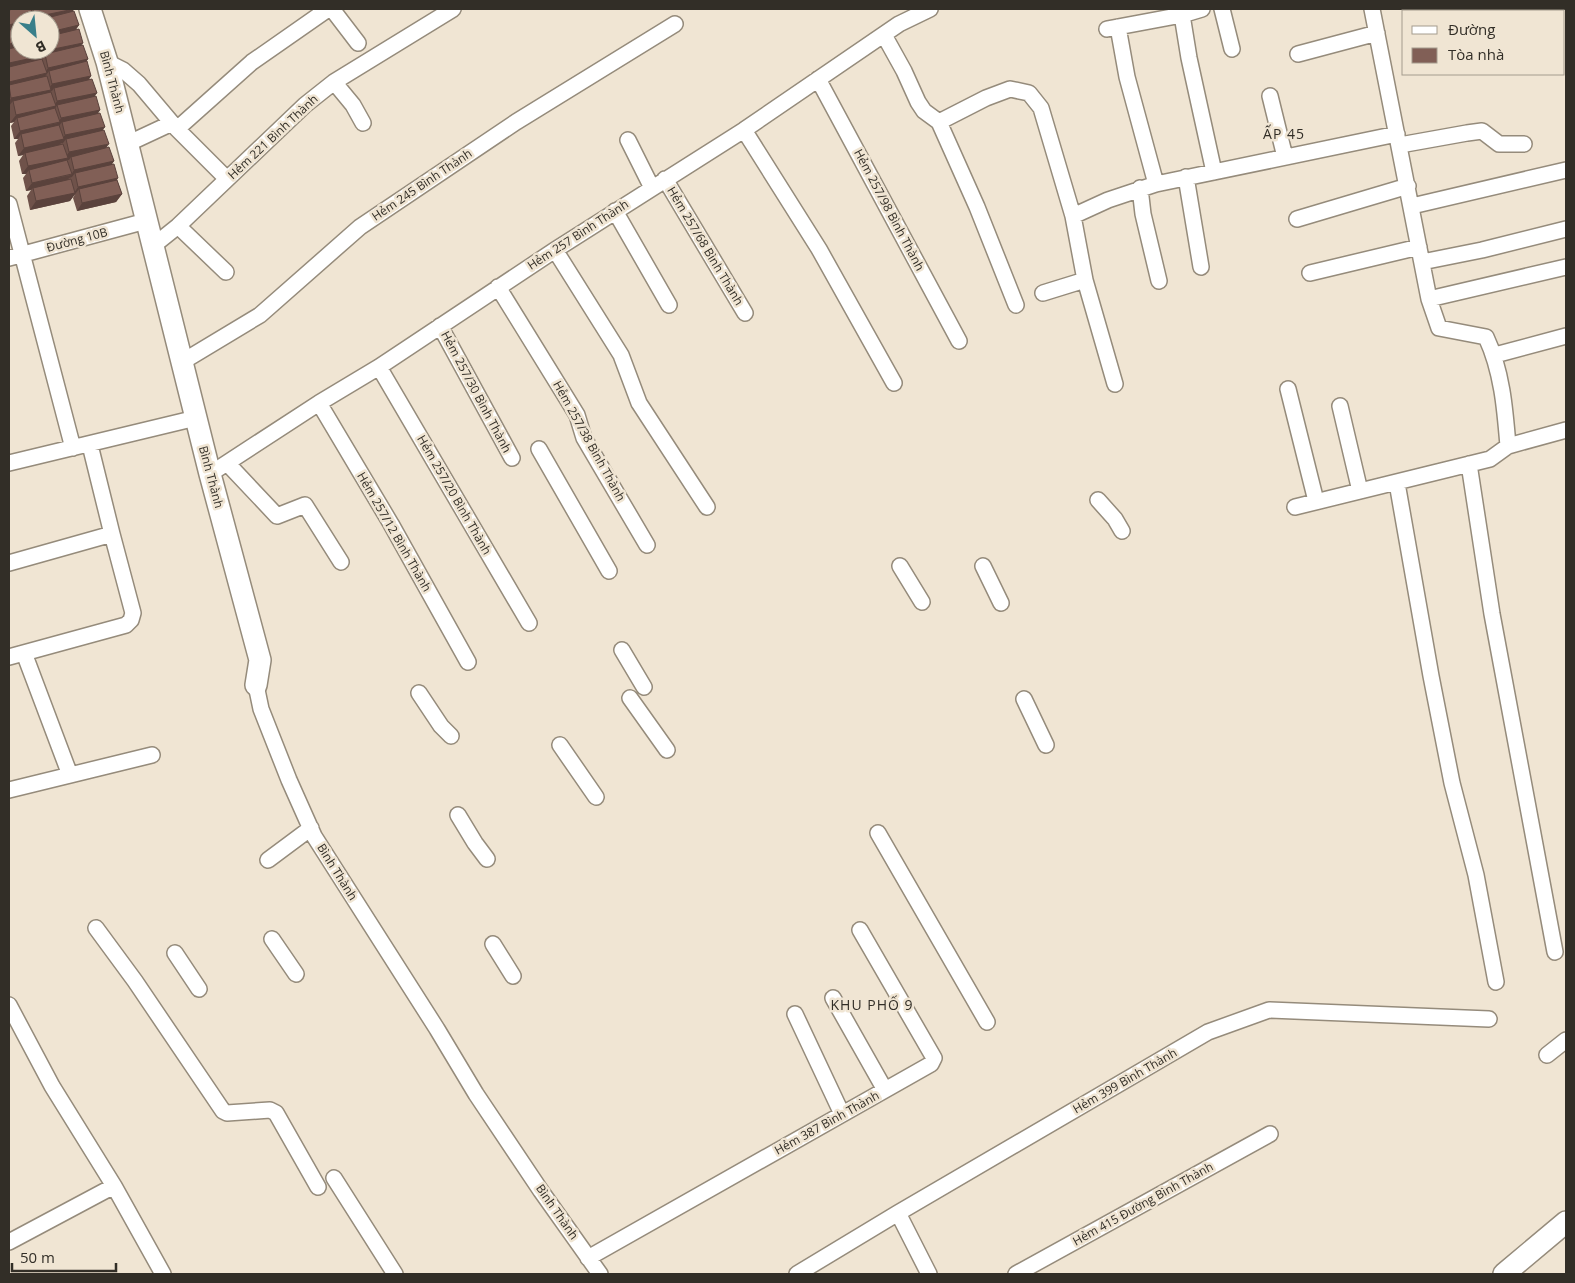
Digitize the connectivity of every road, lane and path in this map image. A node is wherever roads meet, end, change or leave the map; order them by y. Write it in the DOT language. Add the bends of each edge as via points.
graph roads {
  1 [pos="90,9"];
  2 [pos="328,9"];
  3 [pos="332,9"];
  4 [pos="453,9"];
  5 [pos="930,9"];
  6 [pos="1202,9"];
  7 [pos="1222,9"];
  8 [pos="1372,9"];
  9 [pos="1162,14"];
  10 [pos="1182,15"];
  11 [pos="675,24"];
  12 [pos="1377,34"];
  13 [pos="884,35"];
  14 [pos="358,43"];
  15 [pos="1232,49"];
  16 [pos="1298,54"];
  17 [pos="107,62"];
  18 [pos="818,80"];
  19 [pos="334,82"];
  20 [pos="1270,96"];
  21 [pos="939,122"];
  22 [pos="363,123"];
  23 [pos="174,126"];
  24 [pos="744,130"];
  25 [pos="628,140"];
  26 [pos="1399,140"];
  27 [pos="127,144"];
  28 [pos="1524,144"];
  29 [pos="1285,157"];
  30 [pos="1566,170"];
  31 [pos="1214,172"];
  32 [pos="1186,178"];
  33 [pos="226,179"];
  34 [pos="665,179"];
  35 [pos="1156,184"];
  36 [pos="1408,186"];
  37 [pos="652,188"];
  38 [pos="1140,188"];
  39 [pos="9,204"];
  40 [pos="1412,206"];
  41 [pos="615,211"];
  42 [pos="1073,216"];
  43 [pos="1297,218"];
  44 [pos="146,221"];
  45 [pos="178,226"];
  46 [pos="1566,230"];
  47 [pos="153,246"];
  48 [pos="555,250"];
  49 [pos="1421,254"];
  50 [pos="16,256"];
  51 [pos="1201,267"];
  52 [pos="1566,267"];
  53 [pos="226,272"];
  54 [pos="1310,273"];
  55 [pos="1085,280"];
  56 [pos="1159,281"];
  57 [pos="498,287"];
  58 [pos="1043,293"];
  59 [pos="1429,300"];
  60 [pos="668,305"];
  61 [pos="1016,305"];
  62 [pos="745,312"];
  63 [pos="440,326"];
  64 [pos="1566,336"];
  65 [pos="960,341"];
  66 [pos="1495,355"];
  67 [pos="182,362"];
  68 [pos="379,367"];
  69 [pos="894,383"];
  70 [pos="1115,384"];
  71 [pos="1288,389"];
  72 [pos="319,403"];
  73 [pos="1340,406"];
  74 [pos="196,418"];
  75 [pos="1566,430"];
  76 [pos="90,445"];
  77 [pos="1508,446"];
  78 [pos="73,448"];
  79 [pos="539,449"];
  80 [pos="512,458"];
  81 [pos="9,464"];
  82 [pos="1469,464"];
  83 [pos="219,468"];
  84 [pos="1397,483"];
  85 [pos="1360,491"];
  86 [pos="1098,500"];
  87 [pos="1316,502"];
  88 [pos="707,507"];
  89 [pos="1295,507"];
  90 [pos="1122,531"];
  91 [pos="112,534"];
  92 [pos="646,545"];
  93 [pos="9,562"];
  94 [pos="341,562"];
  95 [pos="900,566"];
  96 [pos="983,566"];
  97 [pos="608,571"];
  98 [pos="922,602"];
  99 [pos="1001,603"];
  100 [pos="529,623"];
  101 [pos="622,650"];
  102 [pos="24,653"];
  103 [pos="9,657"];
  104 [pos="468,662"];
  105 [pos="256,685"];
  106 [pos="644,687"];
  107 [pos="419,693"];
  108 [pos="630,698"];
  109 [pos="1024,699"];
  110 [pos="451,736"];
  111 [pos="560,745"];
  112 [pos="1046,745"];
  113 [pos="667,750"];
  114 [pos="152,755"];
  115 [pos="70,775"];
  116 [pos="9,790"];
  117 [pos="596,797"];
  118 [pos="458,815"];
  119 [pos="311,828"];
  120 [pos="878,833"];
  121 [pos="487,859"];
  122 [pos="268,860"];
  123 [pos="96,928"];
  124 [pos="860,930"];
  125 [pos="272,939"];
  126 [pos="493,944"];
  127 [pos="1555,952"];
  128 [pos="175,954"];
  129 [pos="296,974"];
  130 [pos="514,976"];
  131 [pos="1496,982"];
  132 [pos="199,989"];
  133 [pos="833,998"];
  134 [pos="9,1005"];
  135 [pos="795,1014"];
  136 [pos="1489,1019"];
  137 [pos="987,1022"];
  138 [pos="1566,1040"];
  139 [pos="1547,1055"];
  140 [pos="885,1090"];
  141 [pos="842,1114"];
  142 [pos="1270,1134"];
  143 [pos="334,1178"];
  144 [pos="114,1186"];
  145 [pos="318,1186"];
  146 [pos="898,1213"];
  147 [pos="1566,1222"];
  148 [pos="9,1242"];
  149 [pos="588,1258"];
  150 [pos="160,1273"];
  151 [pos="395,1274"];
  152 [pos="600,1274"];
  153 [pos="797,1274"];
  154 [pos="929,1274"];
  155 [pos="1016,1274"];
  156 [pos="1504,1274"];
  1 -- 17 [label="street, Bình Thành"];
  2 -- 23 [label="street" via="252,62"];
  3 -- 14 [label="street"];
  4 -- 19 [label="street, Hẻm 221 Bình Thành"];
  5 -- 13 [label="street, Hẻm 257 Bình Thành"];
  6 -- 10 [label="street"];
  7 -- 15 [label="street"];
  8 -- 12 [label="street"];
  9 -- 10 [label="street"];
  9 -- 35 [label="street" via="1112,28"];
  10 -- 31 [label="street"];
  11 -- 67 [label="street, Hẻm 245 Bình Thành" via="516,122 360,227 260,315"];
  12 -- 16 [label="street"];
  12 -- 26 [label="street"];
  13 -- 18 [label="street, Hẻm 257 Bình Thành"];
  13 -- 21 [label="street" via="918,102"];
  17 -- 23 [label="street" via="139,84"];
  17 -- 27 [label="street, Bình Thành"];
  18 -- 24 [label="street, Hẻm 257 Bình Thành"];
  18 -- 65 [label="street, Hẻm 257/98 Bình Thành"];
  19 -- 22 [label="street"];
  19 -- 33 [label="street, Hẻm 221 Bình Thành"];
  20 -- 29 [label="street"];
  21 -- 42 [label="street" via="1010,89 1029,93 1041,108"];
  21 -- 61 [label="street"];
  23 -- 27 [label="street"];
  23 -- 33 [label="street"];
  24 -- 34 [label="street, Hẻm 257 Bình Thành"];
  24 -- 69 [label="street" via="819,250"];
  25 -- 37 [label="street"];
  26 -- 28 [label="street" via="1482,131 1499,144"];
  26 -- 29 [label="street"];
  26 -- 36 [label="street"];
  27 -- 44 [label="street, Bình Thành"];
  29 -- 31 [label="street"];
  30 -- 40 [label="street"];
  31 -- 32 [label="street"];
  32 -- 35 [label="street"];
  32 -- 51 [label="street"];
  33 -- 45 [label="street, Hẻm 221 Bình Thành"];
  34 -- 37 [label="street, Hẻm 257 Bình Thành"];
  34 -- 62 [label="street, Hẻm 257/68 Bình Thành"];
  35 -- 38 [label="street"];
  36 -- 40 [label="street"];
  36 -- 43 [label="street"];
  37 -- 41 [label="street, Hẻm 257 Bình Thành"];
  38 -- 42 [label="street"];
  38 -- 56 [label="street"];
  39 -- 50 [label="street"];
  40 -- 49 [label="street"];
  41 -- 48 [label="street, Hẻm 257 Bình Thành"];
  41 -- 60 [label="street"];
  42 -- 55 [label="street"];
  44 -- 47 [label="street, Bình Thành"];
  44 -- 50 [label="street, Đường 10B"];
  45 -- 47 [label="street, Hẻm 221 Bình Thành"];
  45 -- 53 [label="street"];
  46 -- 49 [label="street" via="1482,250"];
  47 -- 67 [label="street, Bình Thành"];
  48 -- 57 [label="street, Hẻm 257 Bình Thành"];
  48 -- 88 [label="street" via="621,354 639,402"];
  49 -- 54 [label="street"];
  49 -- 59 [label="street"];
  50 -- 78 [label="street"];
  52 -- 59 [label="street"];
  55 -- 58 [label="street"];
  55 -- 70 [label="street"];
  57 -- 63 [label="street, Hẻm 257 Bình Thành"];
  57 -- 92 [label="street, Hẻm 257/38 Bình Thành" via="577,415 584,438"];
  59 -- 66 [label="street" via="1439,328 1486,337"];
  63 -- 68 [label="street, Hẻm 257 Bình Thành"];
  63 -- 80 [label="street, Hẻm 257/30 Bình Thành"];
  64 -- 66 [label="street"];
  66 -- 77 [label="street"];
  67 -- 74 [label="street, Bình Thành"];
  68 -- 72 [label="street, Hẻm 257 Bình Thành"];
  68 -- 100 [label="street, Hẻm 257/20 Bình Thành"];
  71 -- 87 [label="street"];
  72 -- 83 [label="street, Hẻm 257 Bình Thành"];
  72 -- 104 [label="street, Hẻm 257/12 Bình Thành"];
  73 -- 85 [label="street"];
  74 -- 76 [label="street"];
  74 -- 83 [label="street, Bình Thành"];
  75 -- 77 [label="street"];
  76 -- 78 [label="street"];
  76 -- 91 [label="street"];
  77 -- 82 [label="street" via="1490,459"];
  78 -- 81 [label="street"];
  79 -- 97 [label="street"];
  82 -- 84 [label="street"];
  82 -- 127 [label="street" via="1492,614"];
  83 -- 94 [label="street" via="277,516 305,505"];
  83 -- 105 [label="street, Bình Thành" via="260,660"];
  84 -- 85 [label="street"];
  84 -- 131 [label="street" via="1452,783 1476,875"];
  85 -- 87 [label="street"];
  86 -- 90 [label="street"];
  87 -- 89 [label="street"];
  91 -- 93 [label="street"];
  91 -- 102 [label="street" via="134,614 131,620 126,625"];
  95 -- 98 [label="street"];
  96 -- 99 [label="street"];
  101 -- 106 [label="street"];
  102 -- 103 [label="street"];
  102 -- 115 [label="street"];
  105 -- 119 [label="street, Bình Thành" via="261,709"];
  107 -- 110 [label="street"];
  108 -- 113 [label="street"];
  109 -- 112 [label="street"];
  111 -- 117 [label="street"];
  114 -- 115 [label="street"];
  115 -- 116 [label="street"];
  118 -- 121 [label="street"];
  119 -- 122 [label="street"];
  119 -- 149 [label="street, Bình Thành" via="476,1094"];
  120 -- 137 [label="street"];
  123 -- 145 [label="street" via="223,1111 270,1110 276,1113"];
  124 -- 140 [label="street, Hẻm 387 Bình Thành" via="934,1058 931,1064"];
  125 -- 129 [label="street"];
  126 -- 130 [label="street"];
  128 -- 132 [label="street"];
  133 -- 140 [label="street"];
  134 -- 144 [label="street" via="52,1086"];
  135 -- 141 [label="street"];
  136 -- 146 [label="street, Hẻm 399 Bình Thành" via="1269,1010 1208,1032"];
  138 -- 139 [label="street"];
  140 -- 141 [label="street, Hẻm 387 Bình Thành"];
  141 -- 149 [label="street, Hẻm 387 Bình Thành"];
  142 -- 155 [label="street, Hẻm 415 Đường Bình Thành"];
  143 -- 151 [label="street"];
  144 -- 148 [label="street"];
  144 -- 150 [label="street"];
  146 -- 153 [label="street, Hẻm 399 Bình Thành"];
  146 -- 154 [label="street"];
  147 -- 156 [label="street"];
  149 -- 152 [label="street, Bình Thành"];
}
